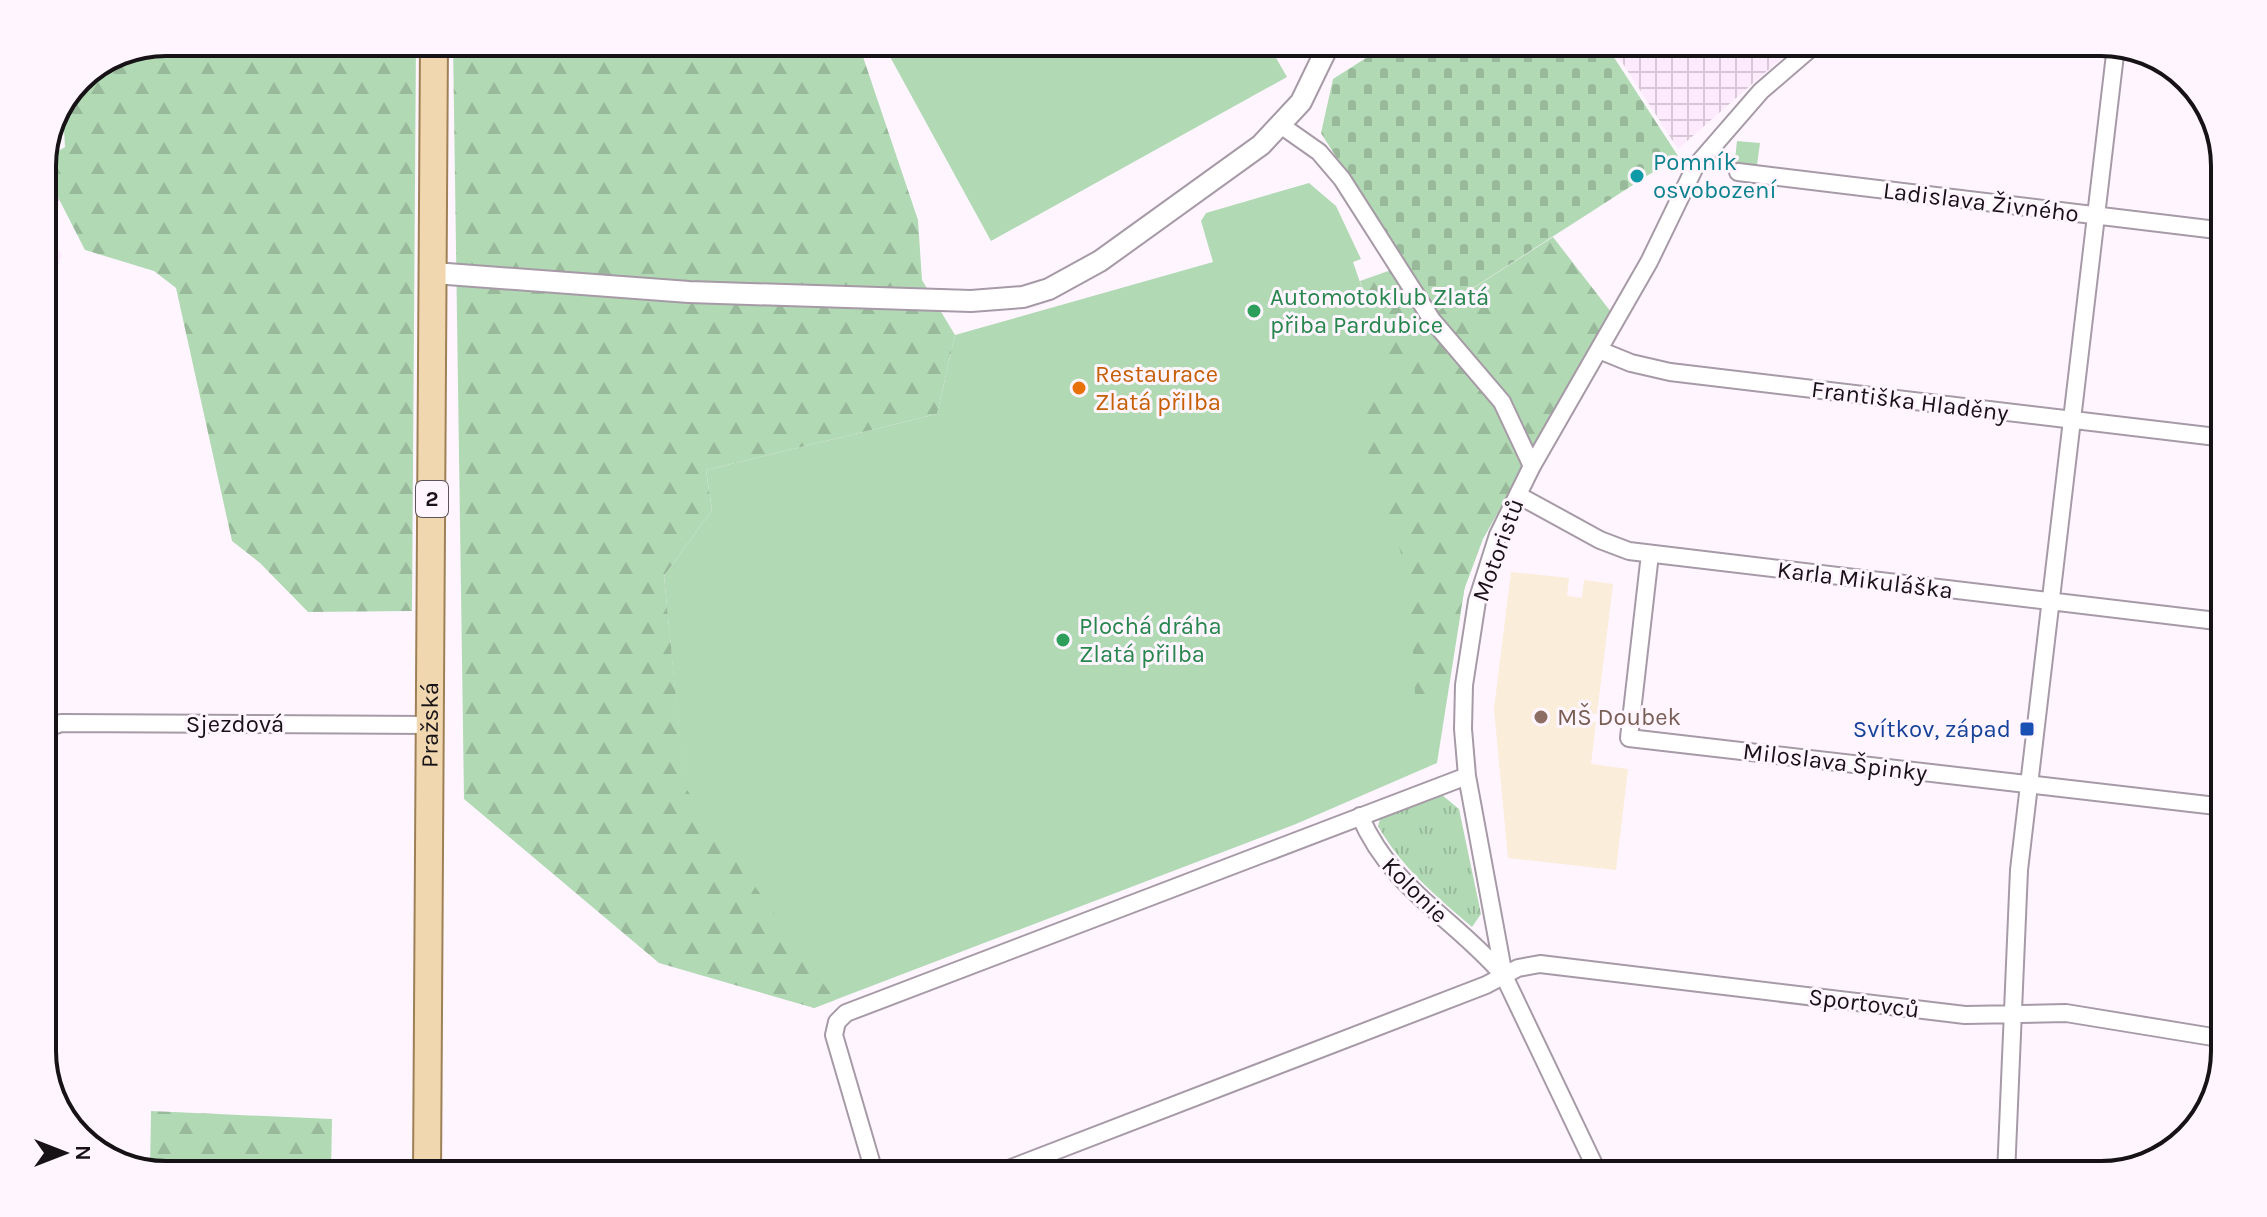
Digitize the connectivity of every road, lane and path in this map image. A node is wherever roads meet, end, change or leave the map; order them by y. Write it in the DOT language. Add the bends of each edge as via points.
graph roads {
  1 [pos="434,56"];
  2 [pos="1323,56"];
  3 [pos="1802,56"];
  4 [pos="2115,57"];
  5 [pos="1282,126"];
  6 [pos="1738,172"];
  7 [pos="2096,215"];
  8 [pos="2211,229"];
  9 [pos="434,273"];
  10 [pos="1599,350"];
  11 [pos="2072,420"];
  12 [pos="2211,436"];
  13 [pos="1532,466"];
  14 [pos="1518,495"];
  15 [pos="1650,554"];
  16 [pos="2050,601"];
  17 [pos="2211,620"];
  18 [pos="56,725"];
  19 [pos="430,725"];
  20 [pos="1467,776"];
  21 [pos="2029,784"];
  22 [pos="2211,805"];
  23 [pos="1360,816"];
  24 [pos="1504,976"];
  25 [pos="2013,1015"];
  26 [pos="2211,1037"];
  27 [pos="427,1161"];
  28 [pos="871,1161"];
  29 [pos="1029,1161"];
  30 [pos="1592,1161"];
  31 [pos="2007,1161"];
  1 -- 9 [label="main road, 2"];
  2 -- 5 [label="street" via="1301,102"];
  3 -- 10 [label="street, Motoristů" via="1761,91 1695,167"];
  4 -- 7 [label="street"];
  5 -- 9 [label="street" via="1235,167 1100,261 1061,284 1023,297 971,301 689,292"];
  5 -- 13 [label="street" via="1319,152 1342,179 1432,320 1502,402"];
  6 -- 7 [label="street, Ladislava Živného"];
  7 -- 8 [label="street, Ladislava Živného"];
  7 -- 11 [label="street"];
  9 -- 19 [label="main road, Pražská / 2"];
  10 -- 11 [label="street, Františka Hladěny" via="1670,372"];
  10 -- 13 [label="street, Motoristů"];
  11 -- 12 [label="street, Františka Hladěny"];
  11 -- 16 [label="street"];
  13 -- 14 [label="street, Motoristů"];
  14 -- 15 [label="street, Karla Mikuláška" via="1616,547"];
  14 -- 20 [label="street, Motoristů" via="1498,535 1477,601 1464,685"];
  15 -- 16 [label="street, Karla Mikuláška"];
  15 -- 21 [label="street, Miloslava Špinky" via="1629,738"];
  16 -- 17 [label="street, Karla Mikuláška"];
  16 -- 21 [label="street"];
  18 -- 19 [label="street, Sjezdová"];
  19 -- 27 [label="main road, Pražská / 2"];
  20 -- 23 [label="street"];
  20 -- 24 [label="street, Motoristů"];
  21 -- 22 [label="street, Miloslava Špinky"];
  21 -- 25 [label="street" via="2019,870"];
  23 -- 24 [label="street, Kolonie" via="1396,876"];
  23 -- 28 [label="street" via="840,1017 834,1035"];
  24 -- 25 [label="street, Sportovců" via="1540,964 1953,1014"];
  24 -- 29 [label="street"];
  24 -- 30 [label="street, Motoristů"];
  25 -- 26 [label="street, Sportovců" via="2066,1013"];
  25 -- 31 [label="street"];
}
